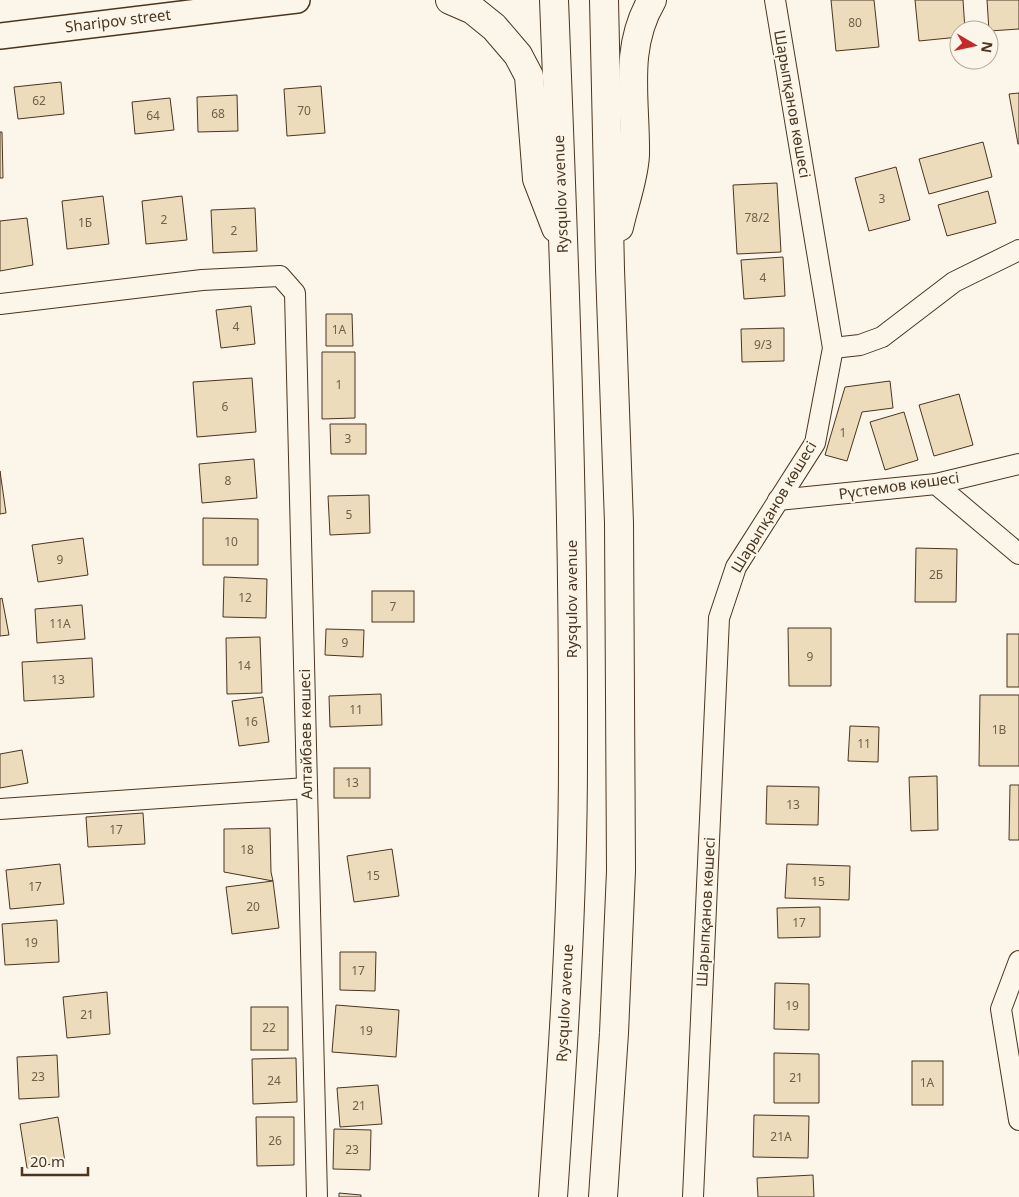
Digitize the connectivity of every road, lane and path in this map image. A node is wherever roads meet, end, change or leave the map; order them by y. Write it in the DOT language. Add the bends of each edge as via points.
graph roads {
  1 [pos="297,0"];
  2 [pos="450,0"];
  3 [pos="554,0"];
  4 [pos="604,0"];
  5 [pos="652,0"];
  6 [pos="775,0"];
  7 [pos="0,36"];
  8 [pos="563,247"];
  9 [pos="1019,250"];
  10 [pos="610,270"];
  11 [pos="0,304"];
  12 [pos="833,348"];
  13 [pos="1019,464"];
  14 [pos="936,484"];
  15 [pos="778,500"];
  16 [pos="1019,554"];
  17 [pos="307,788"];
  18 [pos="0,809"];
  19 [pos="1019,962"];
  20 [pos="1015,1070"];
  21 [pos="1019,1120"];
  22 [pos="317,1197"];
  23 [pos="553,1197"];
  24 [pos="603,1197"];
  25 [pos="693,1197"];
  1 -- 7 [label="street, Sharipov street"];
  2 -- 8 [label="main road" via="473,10 494,27 518,55 529,76 536,179"];
  3 -- 8 [label="main road, Rysqulov avenue"];
  4 -- 10 [label="main road"];
  5 -- 10 [label="main road" via="634,43 635,157"];
  6 -- 12 [label="street, Шарыпқанов көшесі"];
  8 -- 23 [label="main road, Rysqulov avenue" via="572,523 573,761 566,1009"];
  9 -- 12 [label="street" via="954,282 882,336 860,345"];
  10 -- 24 [label="main road" via="619,523 621,871"];
  11 -- 17 [label="street, Алтайбаев көшесі" via="202,280 280,276 295,293"];
  12 -- 15 [label="street, Шарыпқанов көшесі" via="815,442"];
  13 -- 14 [label="street, Рүстемов көшесі"];
  14 -- 15 [label="street, Рүстемов көшесі"];
  14 -- 16 [label="street"];
  15 -- 25 [label="street, Шарыпқанов көшесі" via="736,567 719,618"];
  17 -- 18 [label="street"];
  17 -- 22 [label="street, Алтайбаев көшесі"];
  19 -- 20 [label="street" via="1002,1009"];
  20 -- 21 [label="street"];
}
